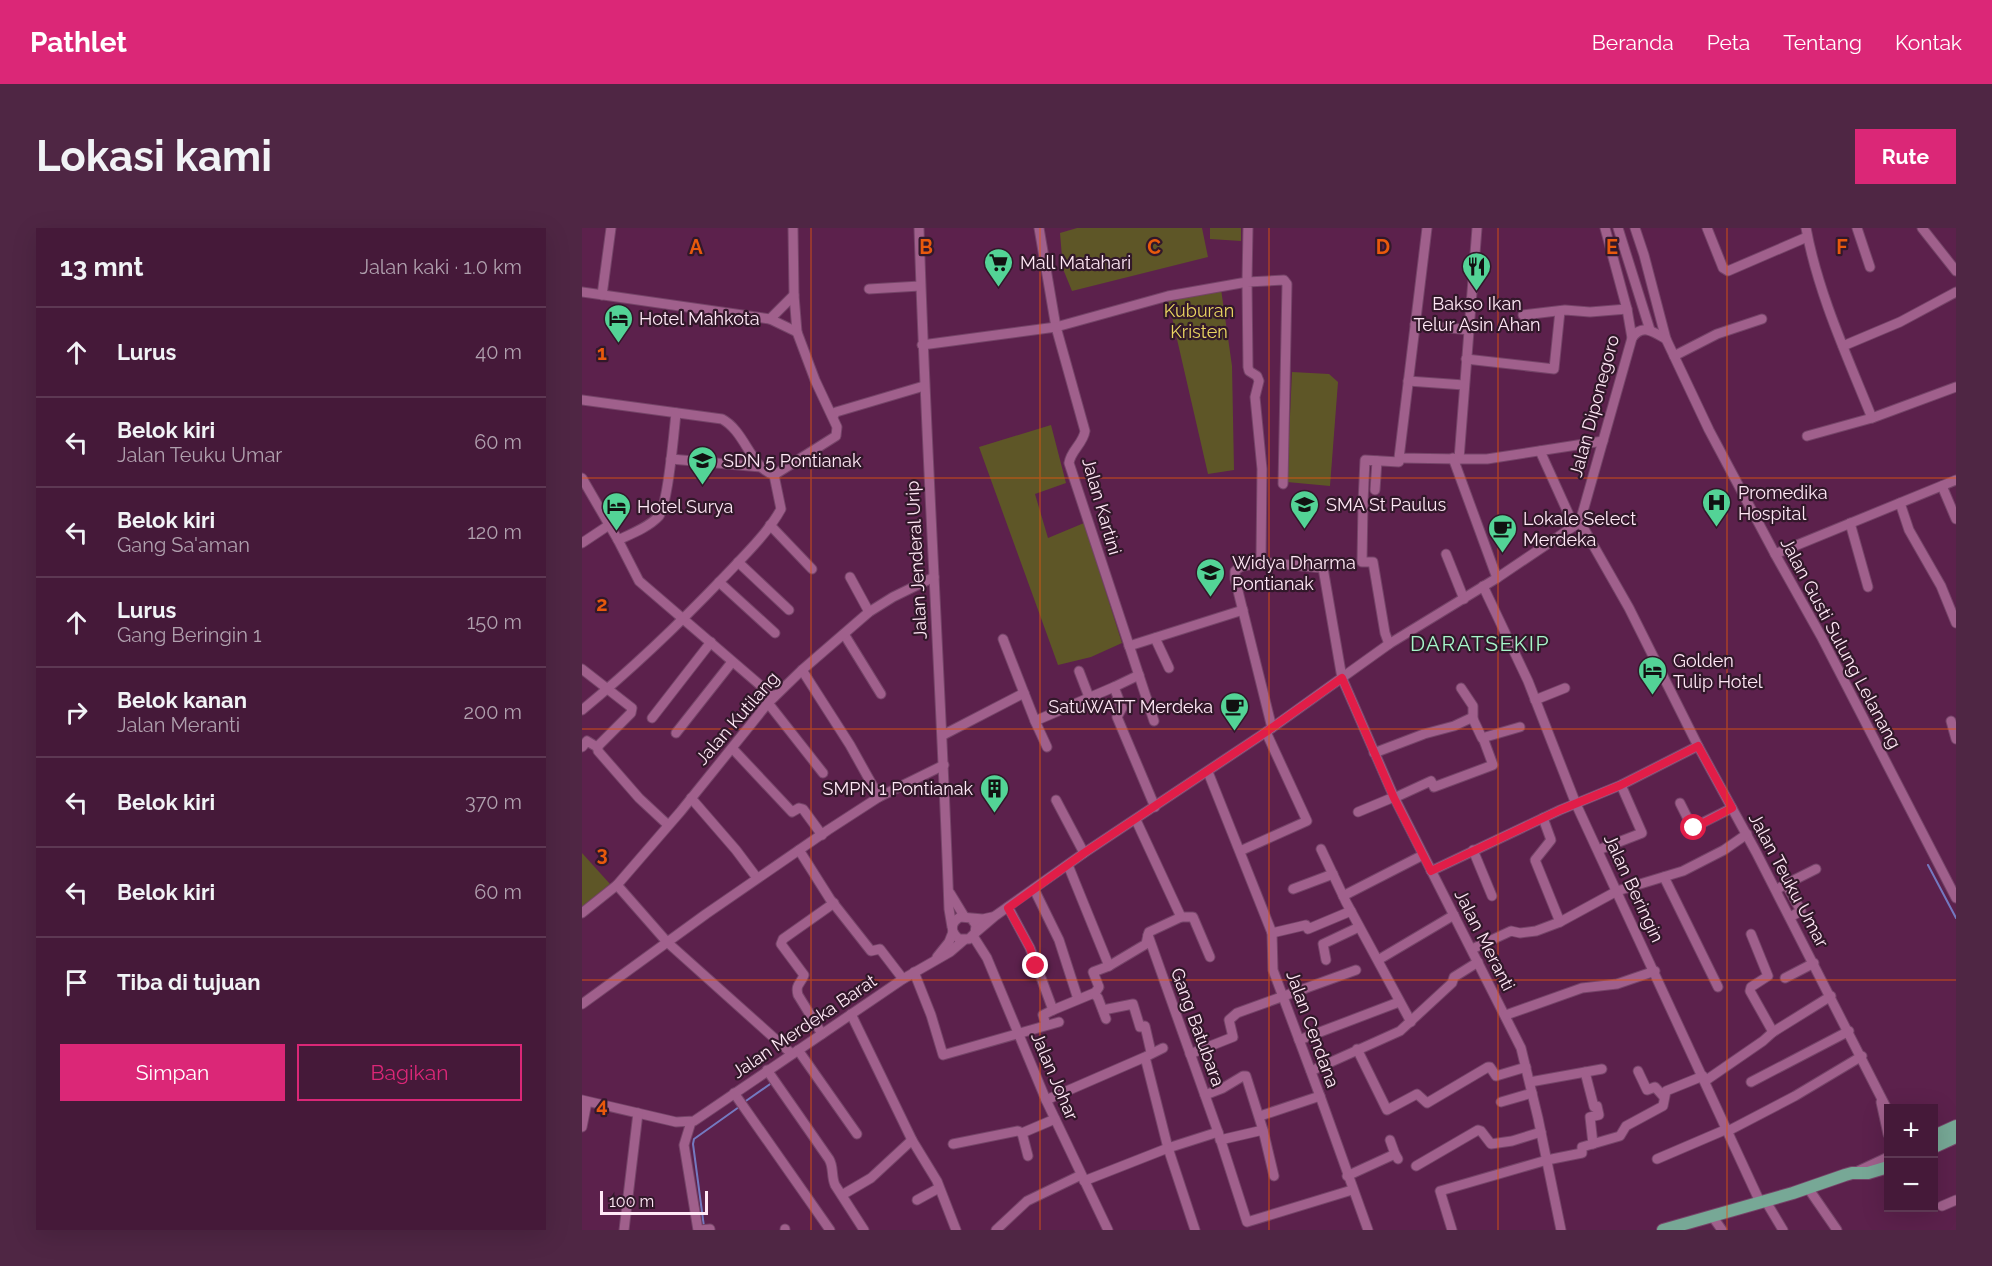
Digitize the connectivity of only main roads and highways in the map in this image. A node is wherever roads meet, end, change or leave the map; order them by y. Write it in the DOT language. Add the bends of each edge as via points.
graph roads {
  1 [pos="1956,1126"];
  2 [pos="1938,1134"];
  3 [pos="1956,1137"];
  4 [pos="1938,1145"];
  5 [pos="1884,1168"];
  6 [pos="1663,1230"];
  1 -- 2 [label="main road"];
  3 -- 4 [label="main road"];
  5 -- 6 [label="main road" via="1852,1173"];
}
